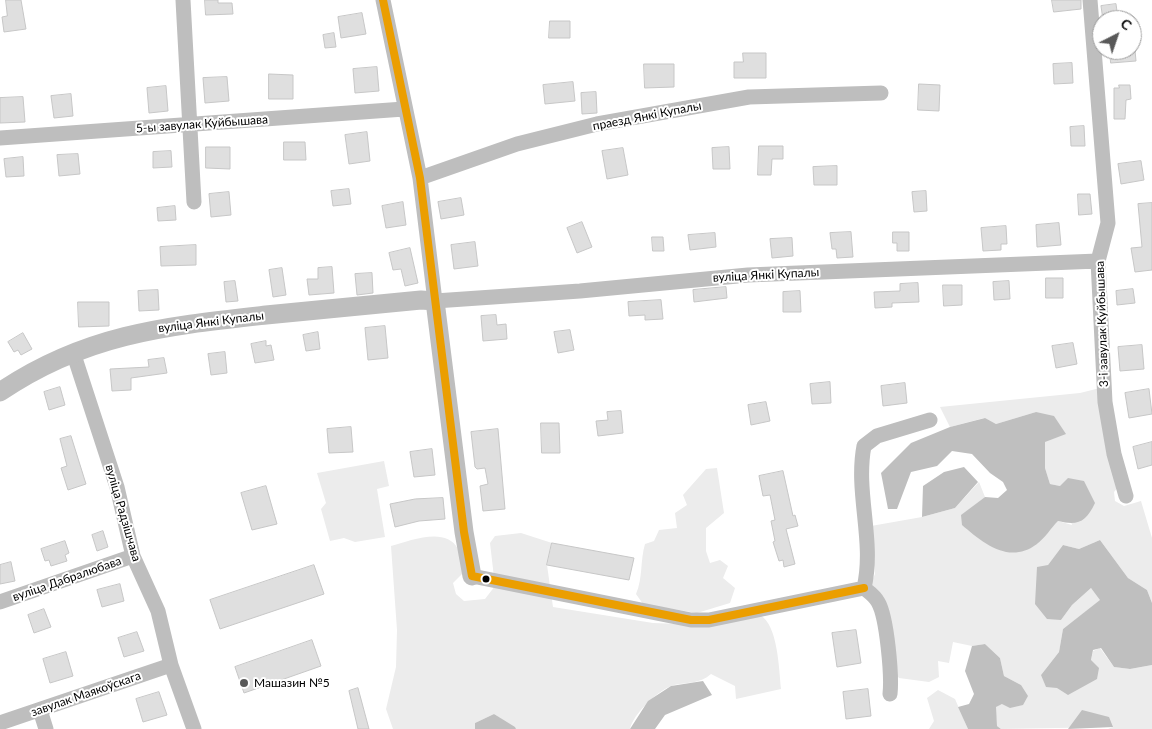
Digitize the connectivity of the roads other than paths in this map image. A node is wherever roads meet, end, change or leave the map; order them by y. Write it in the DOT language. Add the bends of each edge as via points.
graph roads {
  1 [pos="183,0"];
  2 [pos="383,0"];
  3 [pos="1090,0"];
  4 [pos="881,93"];
  5 [pos="404,109"];
  6 [pos="189,125"];
  7 [pos="0,138"];
  8 [pos="420,178"];
  9 [pos="194,202"];
  10 [pos="1098,261"];
  11 [pos="435,302"];
  12 [pos="73,352"];
  13 [pos="0,392"];
  14 [pos="930,420"];
  15 [pos="1126,496"];
  16 [pos="133,556"];
  17 [pos="472,576"];
  18 [pos="864,588"];
  19 [pos="0,602"];
  20 [pos="171,665"];
  21 [pos="890,694"];
  22 [pos="40,710"];
  23 [pos="0,723"];
  24 [pos="46,729"];
  25 [pos="194,729"];
  1 -- 6 [label="street"];
  2 -- 5 [label="street"];
  3 -- 10 [label="street, 3-і завулак Куйбышава" via="1108,223"];
  4 -- 8 [label="street, праезд Янкі Купалы" via="749,97 607,123 517,144"];
  5 -- 6 [label="street, 5-ы завулак Куйбышава"];
  5 -- 8 [label="street"];
  6 -- 7 [label="street, 5-ы завулак Куйбышава"];
  6 -- 9 [label="street"];
  8 -- 11 [label="street"];
  10 -- 11 [label="street, вуліца Янкі Купалы" via="748,275"];
  10 -- 15 [label="street, 3-і завулак Куйбышава" via="1105,402 1114,454"];
  11 -- 12 [label="street, вуліца Янкі Купалы" via="421,300 179,324 130,333"];
  11 -- 17 [label="street"];
  12 -- 13 [label="street, вуліца Янкі Купалы" via="26,374"];
  12 -- 16 [label="street, вуліца Радзішчава" via="117,487"];
  14 -- 18 [label="street" via="877,436 864,446 861,464 869,568"];
  16 -- 19 [label="street, вуліца Дабралюбава"];
  16 -- 20 [label="street, вуліца Радзішчава" via="158,611"];
  17 -- 18 [label="street" via="691,620 709,620"];
  18 -- 21 [label="street" via="878,602 883,620 892,680"];
  20 -- 22 [label="street, завулак Маякоўскага"];
  20 -- 25 [label="street, вуліца Радзішчава"];
  22 -- 23 [label="street, завулак Маякоўскага"];
  22 -- 24 [label="street"];
}
